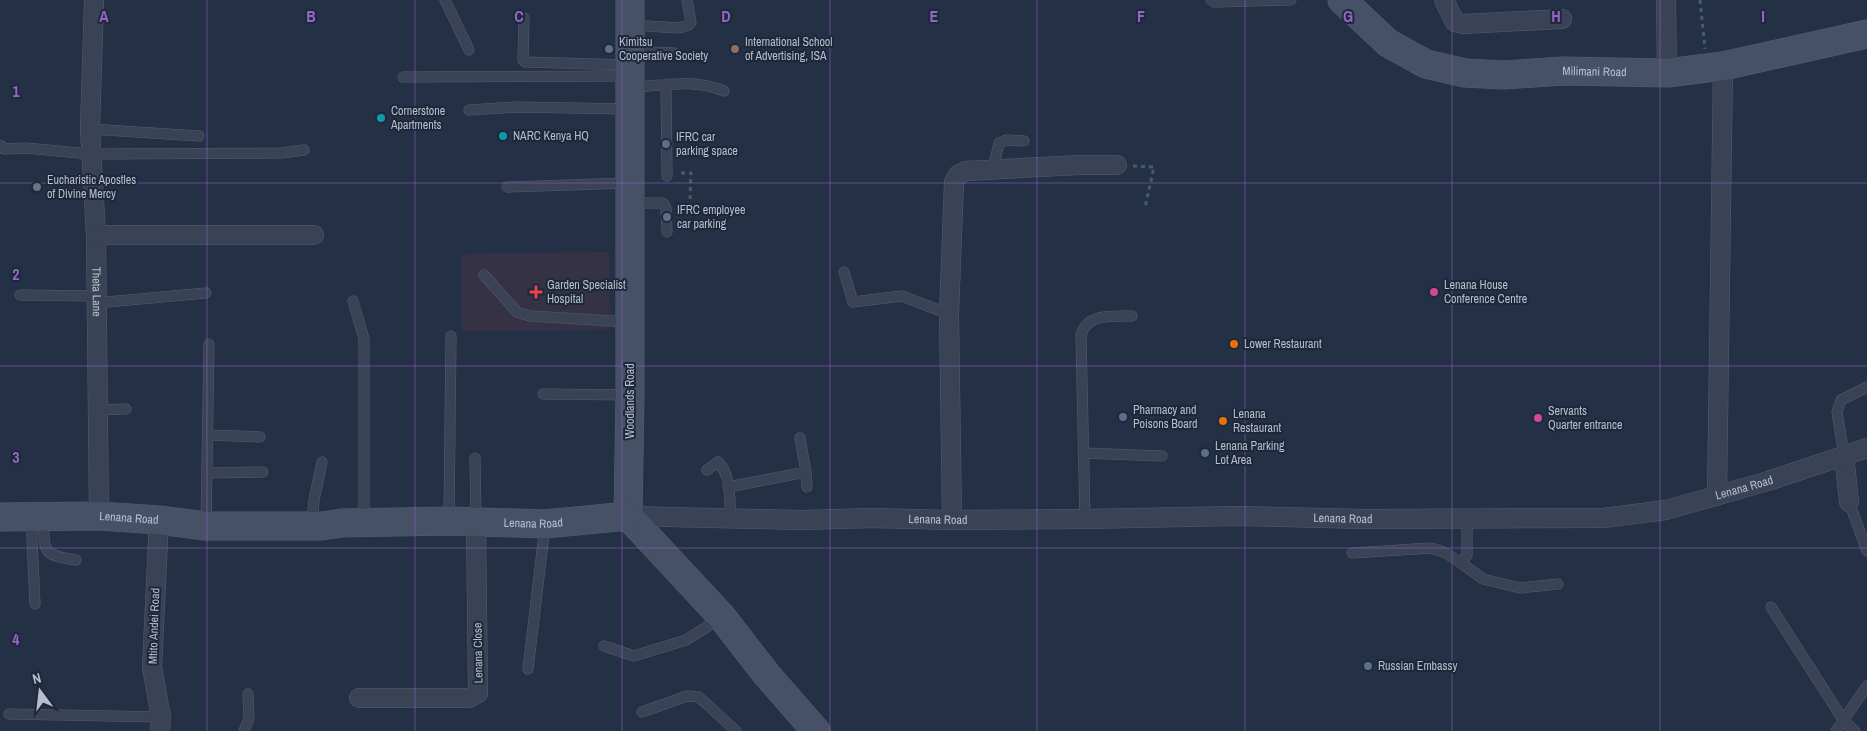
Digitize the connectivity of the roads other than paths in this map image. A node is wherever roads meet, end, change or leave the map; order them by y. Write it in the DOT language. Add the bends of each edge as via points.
graph roads {
  1 [pos="94,0"];
  2 [pos="445,0"];
  3 [pos="687,0"];
  4 [pos="1211,0"];
  5 [pos="1291,0"];
  6 [pos="1342,0"];
  7 [pos="1444,0"];
  8 [pos="1666,0"];
  9 [pos="524,18"];
  10 [pos="1562,20"];
  11 [pos="1867,34"];
  12 [pos="469,50"];
  13 [pos="674,53"];
  14 [pos="630,59"];
  15 [pos="1715,67"];
  16 [pos="1667,73"];
  17 [pos="403,77"];
  18 [pos="666,84"];
  19 [pos="724,91"];
  20 [pos="469,110"];
  21 [pos="90,130"];
  22 [pos="199,136"];
  23 [pos="1024,141"];
  24 [pos="0,145"];
  25 [pos="304,150"];
  26 [pos="90,154"];
  27 [pos="1117,165"];
  28 [pos="993,170"];
  29 [pos="667,175"];
  30 [pos="507,187"];
  31 [pos="630,193"];
  32 [pos="667,230"];
  33 [pos="314,234"];
  34 [pos="96,235"];
  35 [pos="844,272"];
  36 [pos="484,275"];
  37 [pos="206,293"];
  38 [pos="20,295"];
  39 [pos="96,300"];
  40 [pos="353,301"];
  41 [pos="949,314"];
  42 [pos="1132,316"];
  43 [pos="630,322"];
  44 [pos="451,336"];
  45 [pos="209,344"];
  46 [pos="1867,387"];
  47 [pos="543,394"];
  48 [pos="630,395"];
  49 [pos="126,409"];
  50 [pos="98,410"];
  51 [pos="209,435"];
  52 [pos="260,437"];
  53 [pos="800,438"];
  54 [pos="1867,448"];
  55 [pos="1083,453"];
  56 [pos="1844,455"];
  57 [pos="1162,456"];
  58 [pos="475,458"];
  59 [pos="322,462"];
  60 [pos="707,470"];
  61 [pos="207,472"];
  62 [pos="263,472"];
  63 [pos="806,472"];
  64 [pos="808,487"];
  65 [pos="728,488"];
  66 [pos="1717,496"];
  67 [pos="1850,502"];
  68 [pos="100,516"];
  69 [pos="628,516"];
  70 [pos="0,517"];
  71 [pos="37,517"];
  72 [pos="731,518"];
  73 [pos="1085,519"];
  74 [pos="1467,519"];
  75 [pos="159,520"];
  76 [pos="952,520"];
  77 [pos="449,521"];
  78 [pos="476,521"];
  79 [pos="364,522"];
  80 [pos="312,524"];
  81 [pos="545,524"];
  82 [pos="206,526"];
  83 [pos="1867,551"];
  84 [pos="1352,553"];
  85 [pos="76,560"];
  86 [pos="1461,563"];
  87 [pos="1558,584"];
  88 [pos="35,604"];
  89 [pos="1771,607"];
  90 [pos="722,617"];
  91 [pos="604,646"];
  92 [pos="528,668"];
  93 [pos="1867,686"];
  94 [pos="248,694"];
  95 [pos="359,698"];
  96 [pos="642,712"];
  97 [pos="9,714"];
  98 [pos="1844,721"];
  99 [pos="160,724"];
  100 [pos="244,731"];
  101 [pos="736,731"];
  102 [pos="816,731"];
  103 [pos="1836,731"];
  104 [pos="1856,731"];
  1 -- 21 [label="street, Theta Lane"];
  2 -- 12 [label="lane"];
  3 -- 14 [label="lane" via="689,25"];
  4 -- 5 [label="lane"];
  6 -- 16 [label="street, Milimani Road" via="1388,43 1426,64 1465,73"];
  7 -- 10 [label="street" via="1455,22 1463,24"];
  8 -- 16 [label="street"];
  9 -- 14 [label="lane" via="525,62"];
  11 -- 15 [label="street, Milimani Road"];
  13 -- 14 [label="lane"];
  14 -- 17 [label="lane"];
  14 -- 18 [label="lane"];
  14 -- 20 [label="lane" via="516,107"];
  14 -- 31 [label="street, Woodlands Road"];
  15 -- 16 [label="street, Milimani Road"];
  15 -- 66 [label="street"];
  18 -- 19 [label="lane" via="680,82"];
  18 -- 29 [label="lane"];
  21 -- 22 [label="lane"];
  21 -- 26 [label="street, Theta Lane"];
  23 -- 28 [label="lane" via="998,143"];
  24 -- 26 [label="lane" via="4,149"];
  25 -- 26 [label="lane" via="282,153"];
  26 -- 34 [label="street, Theta Lane"];
  27 -- 28 [label="street"];
  28 -- 41 [label="street" via="966,171 954,182"];
  30 -- 31 [label="lane"];
  31 -- 32 [label="lane" via="663,204"];
  31 -- 43 [label="street, Woodlands Road"];
  33 -- 34 [label="street"];
  34 -- 39 [label="street, Theta Lane"];
  35 -- 41 [label="lane" via="853,302 902,296"];
  36 -- 43 [label="lane" via="517,312 530,316"];
  37 -- 39 [label="lane"];
  38 -- 39 [label="lane"];
  39 -- 50 [label="street, Theta Lane"];
  40 -- 79 [label="lane" via="364,339"];
  41 -- 76 [label="street"];
  42 -- 55 [label="lane" via="1103,316 1088,322 1083,328"];
  43 -- 48 [label="street, Woodlands Road"];
  44 -- 77 [label="lane"];
  45 -- 51 [label="lane"];
  46 -- 56 [label="lane" via="1841,400 1837,412"];
  47 -- 48 [label="lane"];
  48 -- 69 [label="street, Woodlands Road"];
  49 -- 50 [label="lane"];
  50 -- 68 [label="street, Theta Lane"];
  51 -- 52 [label="lane"];
  51 -- 61 [label="lane"];
  53 -- 63 [label="lane"];
  54 -- 56 [label="street, Lenana Road"];
  55 -- 57 [label="lane"];
  55 -- 73 [label="lane"];
  56 -- 66 [label="street, Lenana Road"];
  56 -- 67 [label="street"];
  58 -- 78 [label="lane"];
  59 -- 80 [label="lane"];
  60 -- 65 [label="lane" via="718,462 727,476"];
  61 -- 62 [label="lane"];
  61 -- 82 [label="lane"];
  63 -- 64 [label="lane"];
  63 -- 65 [label="lane"];
  65 -- 72 [label="lane"];
  66 -- 74 [label="street, Lenana Road" via="1666,510 1603,518"];
  67 -- 83 [label="lane"];
  68 -- 71 [label="street, Lenana Road"];
  68 -- 75 [label="street, Lenana Road"];
  69 -- 72 [label="street, Lenana Road"];
  69 -- 81 [label="street, Lenana Road"];
  69 -- 90 [label="street"];
  70 -- 71 [label="street, Lenana Road"];
  71 -- 85 [label="lane" via="48,552"];
  71 -- 88 [label="lane" via="31,542"];
  72 -- 76 [label="street, Lenana Road"];
  73 -- 74 [label="street, Lenana Road" via="1237,516"];
  73 -- 76 [label="street, Lenana Road"];
  74 -- 86 [label="lane" via="1468,555"];
  75 -- 82 [label="street, Lenana Road"];
  75 -- 99 [label="street, Mtito Andei Road" via="152,667"];
  77 -- 78 [label="street, Lenana Road"];
  77 -- 79 [label="street, Lenana Road"];
  78 -- 81 [label="street, Lenana Road"];
  78 -- 95 [label="street, Lenana Close" via="478,693 469,698"];
  79 -- 80 [label="street, Lenana Road"];
  80 -- 82 [label="street, Lenana Road"];
  81 -- 92 [label="lane"];
  84 -- 86 [label="lane" via="1431,548"];
  86 -- 87 [label="lane" via="1482,579 1520,588"];
  89 -- 98 [label="lane"];
  90 -- 91 [label="lane" via="686,640 634,656"];
  90 -- 102 [label="street" via="766,675"];
  93 -- 98 [label="lane"];
  94 -- 100 [label="lane" via="249,718"];
  96 -- 101 [label="lane" via="687,696 699,698"];
  97 -- 99 [label="lane"];
  98 -- 103 [label="lane"];
  98 -- 104 [label="lane"];
}
